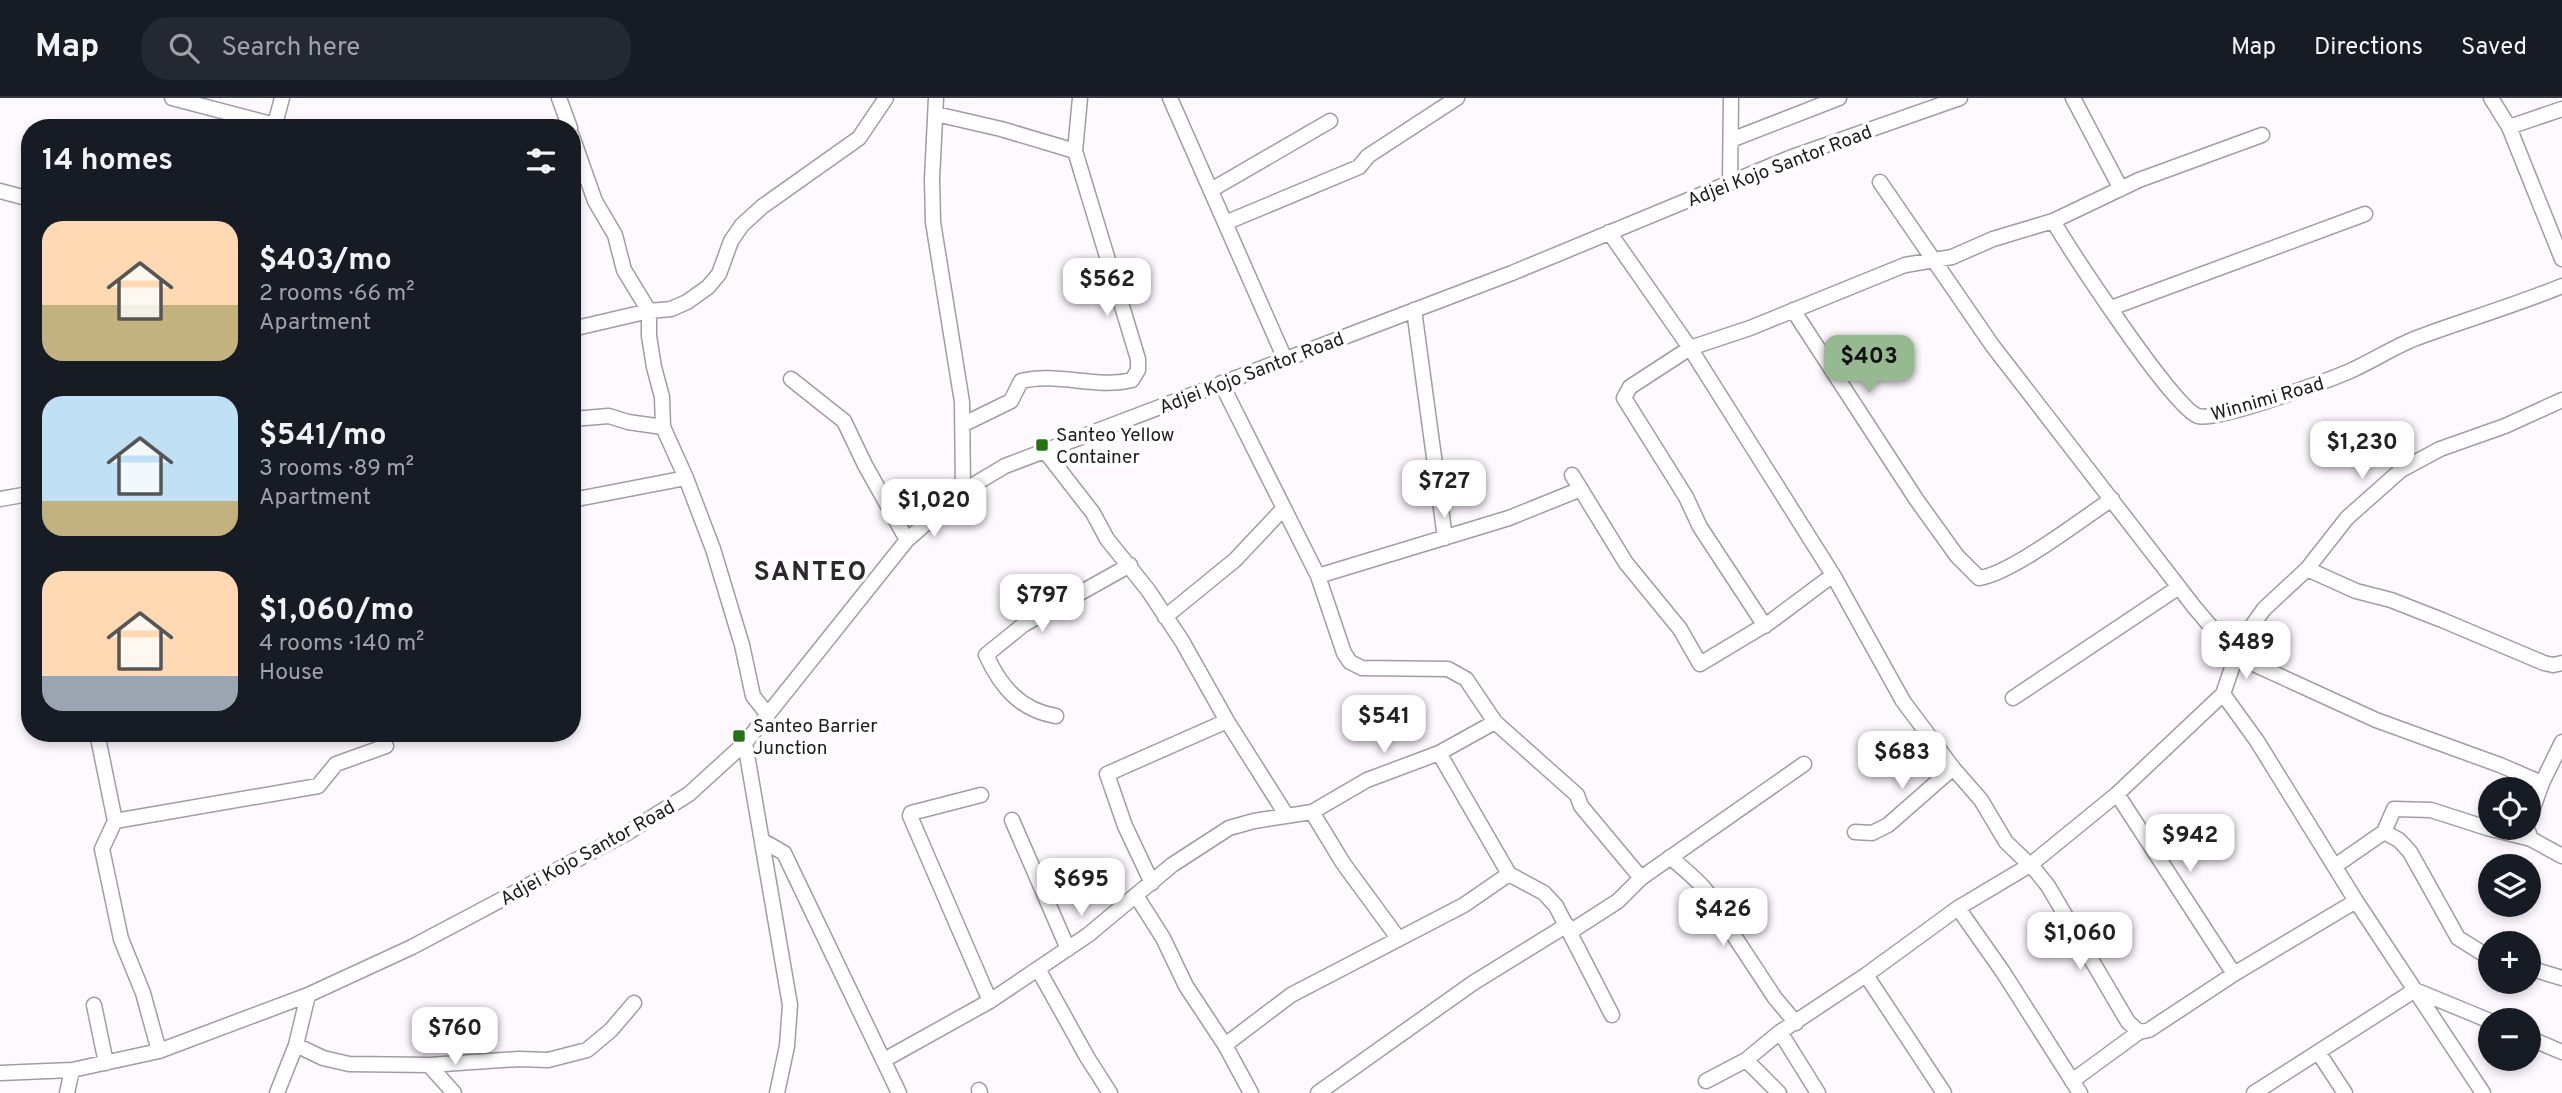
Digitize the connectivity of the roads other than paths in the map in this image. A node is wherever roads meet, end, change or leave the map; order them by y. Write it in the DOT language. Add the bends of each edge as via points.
graph roads {
  1 [pos="172,98"];
  2 [pos="282,98"];
  3 [pos="559,98"];
  4 [pos="885,98"];
  5 [pos="936,98"];
  6 [pos="1080,98"];
  7 [pos="1170,98"];
  8 [pos="1457,98"];
  9 [pos="1731,98"];
  10 [pos="1839,98"];
  11 [pos="1960,98"];
  12 [pos="2073,98"];
  13 [pos="2491,98"];
  14 [pos="2562,108"];
  15 [pos="936,114"];
  16 [pos="249,119"];
  17 [pos="277,119"];
  18 [pos="567,119"];
  19 [pos="1330,121"];
  20 [pos="2508,127"];
  21 [pos="2262,135"];
  22 [pos="1731,140"];
  23 [pos="1075,151"];
  24 [pos="581,161"];
  25 [pos="1730,181"];
  26 [pos="1880,182"];
  27 [pos="2121,189"];
  28 [pos="1211,190"];
  29 [pos="0,191"];
  30 [pos="21,197"];
  31 [pos="2365,214"];
  32 [pos="2053,221"];
  33 [pos="1225,223"];
  34 [pos="1609,232"];
  35 [pos="2562,259"];
  36 [pos="1933,261"];
  37 [pos="2562,286"];
  38 [pos="2111,308"];
  39 [pos="1415,310"];
  40 [pos="1793,310"];
  41 [pos="649,311"];
  42 [pos="581,327"];
  43 [pos="1690,348"];
  44 [pos="1284,359"];
  45 [pos="791,379"];
  46 [pos="1221,383"];
  47 [pos="2562,400"];
  48 [pos="581,418"];
  49 [pos="964,424"];
  50 [pos="663,427"];
  51 [pos="1044,450"];
  52 [pos="1572,475"];
  53 [pos="686,478"];
  54 [pos="1581,489"];
  55 [pos="963,491"];
  56 [pos="21,495"];
  57 [pos="581,498"];
  58 [pos="0,499"];
  59 [pos="2112,499"];
  60 [pos="1283,509"];
  61 [pos="1445,538"];
  62 [pos="907,540"];
  63 [pos="1130,565"];
  64 [pos="2307,569"];
  65 [pos="1833,575"];
  66 [pos="1318,576"];
  67 [pos="2179,587"];
  68 [pos="1165,617"];
  69 [pos="1765,626"];
  70 [pos="2236,656"];
  71 [pos="2562,663"];
  72 [pos="2223,694"];
  73 [pos="2013,698"];
  74 [pos="768,715"];
  75 [pos="1056,716"];
  76 [pos="1227,721"];
  77 [pos="1495,722"];
  78 [pos="99,742"];
  79 [pos="745,743"];
  80 [pos="2562,743"];
  81 [pos="386,746"];
  82 [pos="1439,753"];
  83 [pos="1804,764"];
  84 [pos="1953,768"];
  85 [pos="2542,783"];
  86 [pos="2117,794"];
  87 [pos="981,795"];
  88 [pos="1312,812"];
  89 [pos="1287,816"];
  90 [pos="1012,820"];
  91 [pos="115,821"];
  92 [pos="2478,825"];
  93 [pos="1855,832"];
  94 [pos="2384,832"];
  95 [pos="2538,840"];
  96 [pos="763,841"];
  97 [pos="2562,856"];
  98 [pos="1670,857"];
  99 [pos="2030,865"];
  100 [pos="2335,866"];
  101 [pos="1509,874"];
  102 [pos="1641,878"];
  103 [pos="1152,883"];
  104 [pos="1137,897"];
  105 [pos="2356,901"];
  106 [pos="1958,908"];
  107 [pos="1569,929"];
  108 [pos="1398,938"];
  109 [pos="1068,949"];
  110 [pos="2478,950"];
  111 [pos="1038,969"];
  112 [pos="2541,972"];
  113 [pos="2234,974"];
  114 [pos="1866,975"];
  115 [pos="2562,978"];
  116 [pos="2415,990"];
  117 [pos="308,995"];
  118 [pos="990,1001"];
  119 [pos="634,1003"];
  120 [pos="94,1005"];
  121 [pos="1612,1015"];
  122 [pos="2478,1016"];
  123 [pos="1796,1023"];
  124 [pos="1780,1032"];
  125 [pos="2139,1032"];
  126 [pos="2541,1043"];
  127 [pos="296,1045"];
  128 [pos="1225,1045"];
  129 [pos="159,1051"];
  130 [pos="2318,1052"];
  131 [pos="2562,1052"];
  132 [pos="884,1060"];
  133 [pos="1746,1060"];
  134 [pos="106,1063"];
  135 [pos="429,1065"];
  136 [pos="72,1070"];
  137 [pos="0,1073"];
  138 [pos="1706,1081"];
  139 [pos="2076,1087"];
  140 [pos="67,1093"];
  141 [pos="276,1093"];
  142 [pos="454,1093"];
  143 [pos="777,1093"];
  144 [pos="899,1093"];
  145 [pos="1110,1093"];
  146 [pos="1251,1093"];
  147 [pos="1318,1093"];
  148 [pos="1779,1093"];
  149 [pos="1818,1093"];
  150 [pos="1944,1093"];
  151 [pos="2254,1093"];
  152 [pos="2345,1093"];
  153 [pos="2483,1093"];
  1 -- 16 [label="street"];
  2 -- 17 [label="street"];
  3 -- 18 [label="street"];
  4 -- 41 [label="street" via="859,138 742,225 708,288 671,309"];
  5 -- 15 [label="street"];
  6 -- 23 [label="street"];
  7 -- 28 [label="street"];
  8 -- 33 [label="street" via="1368,156 1359,167"];
  9 -- 22 [label="street"];
  10 -- 22 [label="street"];
  11 -- 25 [label="street, Adjei Kojo Santor Road"];
  12 -- 27 [label="street"];
  13 -- 20 [label="street"];
  14 -- 20 [label="street"];
  15 -- 23 [label="street"];
  15 -- 49 [label="street" via="933,222"];
  19 -- 28 [label="street"];
  20 -- 35 [label="street"];
  21 -- 27 [label="street"];
  22 -- 25 [label="street"];
  23 -- 49 [label="street" via="1139,370 1132,380 1118,383 1038,377 1021,381 1011,401"];
  24 -- 41 [label="street" via="595,201 615,235 624,270"];
  25 -- 34 [label="street, Adjei Kojo Santor Road"];
  26 -- 36 [label="street"];
  27 -- 32 [label="street"];
  28 -- 33 [label="street"];
  29 -- 30 [label="street"];
  31 -- 38 [label="street"];
  32 -- 36 [label="street"];
  32 -- 38 [label="street, Winnimi Road"];
  33 -- 44 [label="street"];
  34 -- 39 [label="street, Adjei Kojo Santor Road"];
  34 -- 43 [label="street"];
  36 -- 40 [label="street" via="1905,265"];
  36 -- 59 [label="street"];
  37 -- 38 [label="street, Winnimi Road" via="2399,345 2334,378 2199,417 2165,384"];
  39 -- 44 [label="street, Adjei Kojo Santor Road"];
  39 -- 61 [label="street"];
  40 -- 43 [label="street"];
  40 -- 59 [label="street" via="1916,499 1979,578 2003,570"];
  41 -- 42 [label="street"];
  41 -- 50 [label="street"];
  43 -- 65 [label="street"];
  43 -- 69 [label="street" via="1630,387 1624,398"];
  44 -- 46 [label="street, Adjei Kojo Santor Road"];
  45 -- 62 [label="street" via="844,421"];
  46 -- 51 [label="street, Adjei Kojo Santor Road"];
  46 -- 60 [label="street"];
  47 -- 64 [label="street" via="2440,449 2401,470 2347,518"];
  48 -- 50 [label="street" via="609,416"];
  49 -- 55 [label="street"];
  50 -- 53 [label="street"];
  51 -- 55 [label="street, Adjei Kojo Santor Road"];
  51 -- 63 [label="street"];
  52 -- 54 [label="street"];
  53 -- 57 [label="street"];
  53 -- 74 [label="street" via="713,549 753,696"];
  54 -- 61 [label="street"];
  54 -- 69 [label="street" via="1626,564 1680,629 1700,664"];
  55 -- 62 [label="street, Adjei Kojo Santor Road"];
  56 -- 58 [label="street"];
  59 -- 67 [label="street"];
  60 -- 66 [label="street"];
  60 -- 68 [label="street" via="1235,560"];
  61 -- 66 [label="street"];
  62 -- 74 [label="street, Adjei Kojo Santor Road"];
  63 -- 68 [label="street"];
  63 -- 75 [label="street" via="1023,625 986,655 1005,690 1023,705"];
  64 -- 70 [label="street" via="2264,609"];
  64 -- 71 [label="street" via="2544,663"];
  65 -- 69 [label="street"];
  65 -- 84 [label="street" via="1889,678"];
  66 -- 77 [label="street" via="1350,662 1362,668 1460,674"];
  67 -- 70 [label="street"];
  67 -- 73 [label="street"];
  68 -- 76 [label="street"];
  70 -- 72 [label="street"];
  70 -- 85 [label="street" via="2376,720"];
  72 -- 86 [label="street"];
  72 -- 100 [label="street"];
  74 -- 79 [label="street, Adjei Kojo Santor Road"];
  76 -- 89 [label="street"];
  76 -- 103 [label="street" via="1107,774"];
  77 -- 82 [label="street"];
  77 -- 102 [label="street" via="1577,796"];
  78 -- 91 [label="street"];
  79 -- 96 [label="street"];
  79 -- 117 [label="street, Adjei Kojo Santor Road" via="689,794 627,833 412,947"];
  80 -- 85 [label="street"];
  81 -- 91 [label="street" via="336,764 318,786"];
  82 -- 88 [label="street" via="1367,780"];
  82 -- 101 [label="street"];
  83 -- 98 [label="street"];
  84 -- 93 [label="street" via="1888,825 1872,833"];
  84 -- 99 [label="street" via="1981,800 2006,842"];
  86 -- 99 [label="street"];
  86 -- 113 [label="street"];
  87 -- 118 [label="street" via="910,816"];
  88 -- 89 [label="street"];
  88 -- 108 [label="street"];
  89 -- 103 [label="street" via="1229,828"];
  90 -- 109 [label="street"];
  91 -- 129 [label="street" via="102,849 121,939 144,993"];
  92 -- 94 [label="street" via="2431,810 2394,809"];
  94 -- 100 [label="street"];
  94 -- 110 [label="street" via="2410,852 2458,938"];
  95 -- 97 [label="street"];
  96 -- 132 [label="street" via="784,853"];
  96 -- 143 [label="street" via="790,1006"];
  98 -- 102 [label="street"];
  98 -- 123 [label="street" via="1717,904 1774,998"];
  99 -- 106 [label="street"];
  99 -- 125 [label="street" via="2048,886 2128,1022"];
  100 -- 105 [label="street"];
  101 -- 107 [label="street" via="1544,893"];
  101 -- 108 [label="street" via="1464,905"];
  102 -- 107 [label="street" via="1618,901"];
  103 -- 104 [label="street"];
  104 -- 109 [label="street"];
  104 -- 128 [label="street"];
  105 -- 113 [label="street"];
  105 -- 116 [label="street"];
  106 -- 114 [label="street"];
  106 -- 139 [label="street"];
  107 -- 121 [label="street"];
  107 -- 147 [label="street" via="1474,983"];
  108 -- 128 [label="street" via="1291,995"];
  109 -- 111 [label="street"];
  111 -- 118 [label="street"];
  111 -- 145 [label="street"];
  112 -- 115 [label="street"];
  113 -- 125 [label="street" via="2149,1030"];
  114 -- 123 [label="street"];
  114 -- 150 [label="street"];
  116 -- 122 [label="street"];
  116 -- 130 [label="street"];
  116 -- 153 [label="street"];
  117 -- 127 [label="street"];
  117 -- 129 [label="street, Adjei Kojo Santor Road"];
  118 -- 132 [label="street"];
  119 -- 135 [label="street" via="587,1050 548,1060"];
  120 -- 134 [label="street"];
  123 -- 124 [label="street"];
  124 -- 133 [label="street"];
  124 -- 149 [label="street"];
  125 -- 139 [label="street"];
  126 -- 131 [label="street"];
  127 -- 135 [label="street" via="349,1064"];
  127 -- 141 [label="street"];
  128 -- 146 [label="street"];
  129 -- 134 [label="street, Adjei Kojo Santor Road"];
  130 -- 151 [label="street"];
  130 -- 152 [label="street"];
  132 -- 144 [label="street"];
  133 -- 138 [label="street"];
  133 -- 148 [label="street"];
  134 -- 136 [label="street, Adjei Kojo Santor Road"];
  135 -- 142 [label="street"];
  136 -- 137 [label="street, Adjei Kojo Santor Road"];
  136 -- 140 [label="street"];
}
